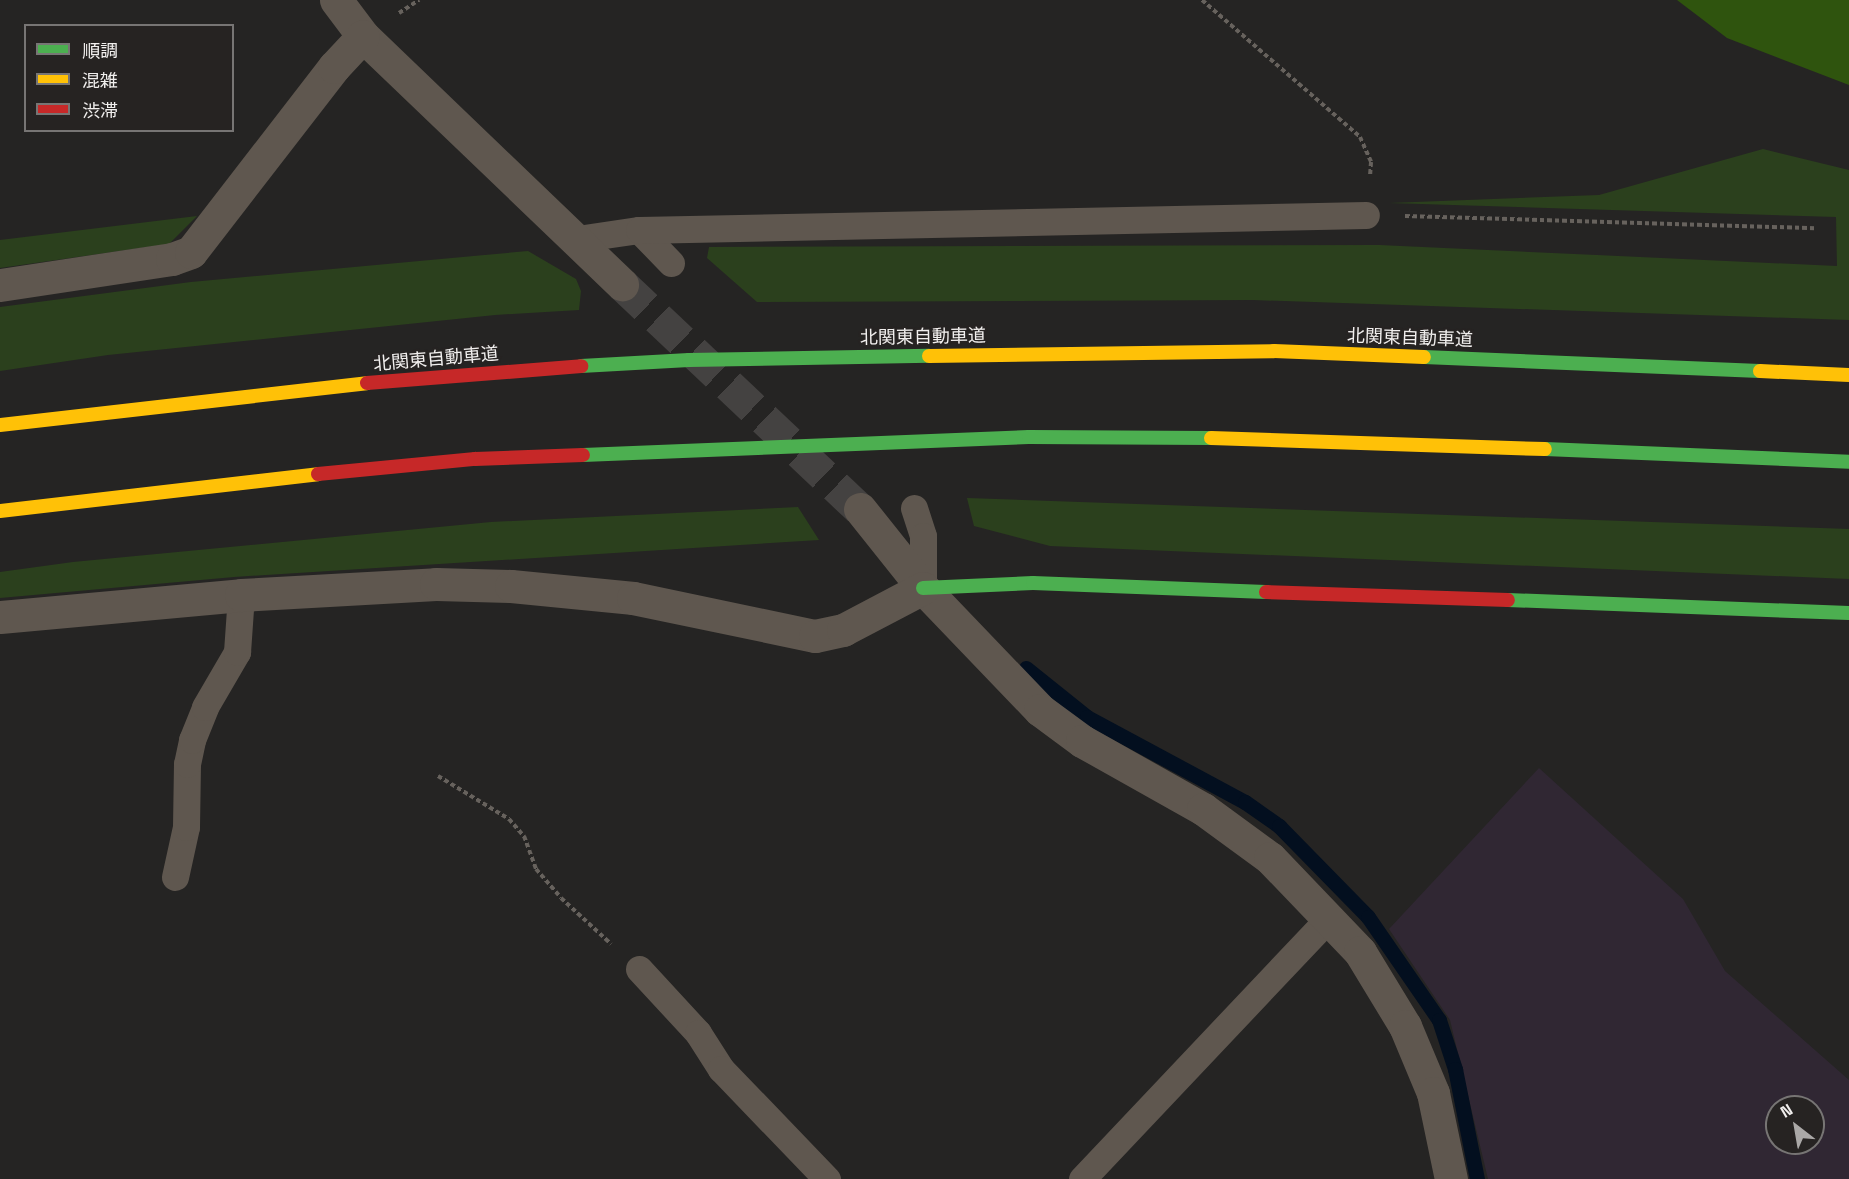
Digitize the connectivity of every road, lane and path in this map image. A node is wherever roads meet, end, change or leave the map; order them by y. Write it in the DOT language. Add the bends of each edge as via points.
graph roads {
  1 [pos="336,0"];
  2 [pos="1202,0"];
  3 [pos="363,36"];
  4 [pos="1366,215"];
  5 [pos="1815,228"];
  6 [pos="639,230"];
  7 [pos="577,239"];
  8 [pos="671,263"];
  9 [pos="622,284"];
  10 [pos="0,285"];
  11 [pos="1849,375"];
  12 [pos="0,425"];
  13 [pos="1849,462"];
  14 [pos="914,508"];
  15 [pos="860,509"];
  16 [pos="0,512"];
  17 [pos="923,588"];
  18 [pos="241,596"];
  19 [pos="1849,613"];
  20 [pos="0,617"];
  21 [pos="438,776"];
  22 [pos="175,877"];
  23 [pos="1329,918"];
  24 [pos="639,969"];
  25 [pos="827,1179"];
  26 [pos="1082,1179"];
  27 [pos="1451,1179"];
  1 -- 3 [label="street"];
  2 -- 4 [label="path" via="1360,137 1371,162"];
  3 -- 7 [label="street"];
  3 -- 10 [label="street" via="334,67 191,252 172,259"];
  4 -- 5 [label="path"];
  4 -- 6 [label="lane"];
  6 -- 7 [label="lane"];
  6 -- 8 [label="lane"];
  7 -- 9 [label="street"];
  11 -- 12 [label="main road, 北関東自動車道" via="1274,351 689,360 468,373 159,404"];
  13 -- 16 [label="main road" via="1279,438 1017,437 476,459 168,489"];
  14 -- 17 [label="lane" via="923,536"];
  15 -- 17 [label="street"];
  17 -- 18 [label="street" via="843,630 815,636 633,598 511,586 436,585"];
  17 -- 19 [label="main road" via="1033,583"];
  17 -- 23 [label="street" via="1040,710 1082,741 1203,809 1270,858"];
  18 -- 20 [label="street"];
  18 -- 22 [label="lane" via="237,652 205,707 192,740 187,764 186,827"];
  21 -- 24 [label="path" via="509,819 524,836 536,869 561,898"];
  23 -- 26 [label="lane"];
  23 -- 27 [label="street" via="1360,952 1405,1026 1433,1093"];
  24 -- 25 [label="lane" via="698,1033 721,1069"];
}
